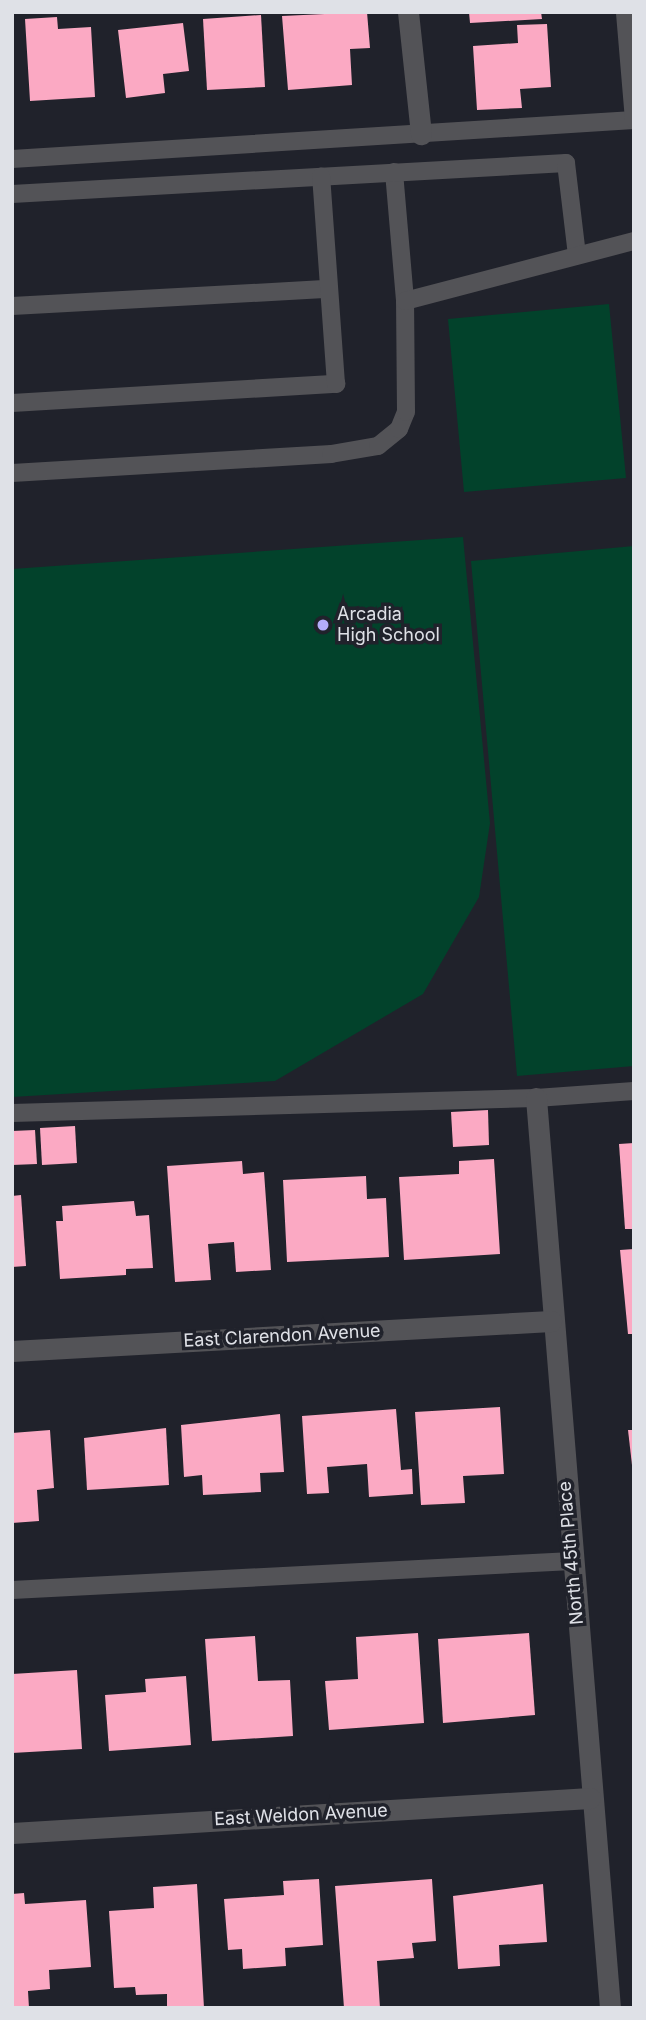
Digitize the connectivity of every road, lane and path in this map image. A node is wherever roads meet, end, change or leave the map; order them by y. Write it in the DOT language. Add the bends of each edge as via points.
graph roads {
  1 [pos="408,12"];
  2 [pos="625,12"];
  3 [pos="421,134"];
  4 [pos="12,159"];
  5 [pos="394,172"];
  6 [pos="321,177"];
  7 [pos="12,194"];
  8 [pos="634,241"];
  9 [pos="577,256"];
  10 [pos="329,289"];
  11 [pos="405,301"];
  12 [pos="12,306"];
  13 [pos="12,403"];
  14 [pos="12,473"];
  15 [pos="634,1091"];
  16 [pos="536,1098"];
  17 [pos="12,1114"];
  18 [pos="551,1321"];
  19 [pos="12,1351"];
  20 [pos="572,1561"];
  21 [pos="12,1590"];
  22 [pos="590,1798"];
  23 [pos="12,1833"];
  24 [pos="610,2008"];
  1 -- 3 [label="street"];
  2 -- 3 [label="lane" via="634,120"];
  3 -- 4 [label="lane"];
  5 -- 6 [label="lane"];
  5 -- 9 [label="lane" via="566,163"];
  5 -- 11 [label="lane"];
  6 -- 7 [label="lane"];
  6 -- 10 [label="lane"];
  8 -- 9 [label="lane"];
  9 -- 11 [label="lane"];
  10 -- 12 [label="lane"];
  10 -- 13 [label="lane" via="336,384"];
  11 -- 14 [label="lane" via="406,412 399,429 378,446 331,454"];
  15 -- 16 [label="lane"];
  16 -- 17 [label="lane"];
  16 -- 18 [label="street, North 45th Place"];
  18 -- 19 [label="street, East Clarendon Avenue"];
  18 -- 20 [label="street, North 45th Place"];
  20 -- 21 [label="lane"];
  20 -- 22 [label="street, North 45th Place"];
  22 -- 23 [label="street, East Weldon Avenue"];
  22 -- 24 [label="street, North 45th Place"];
}
